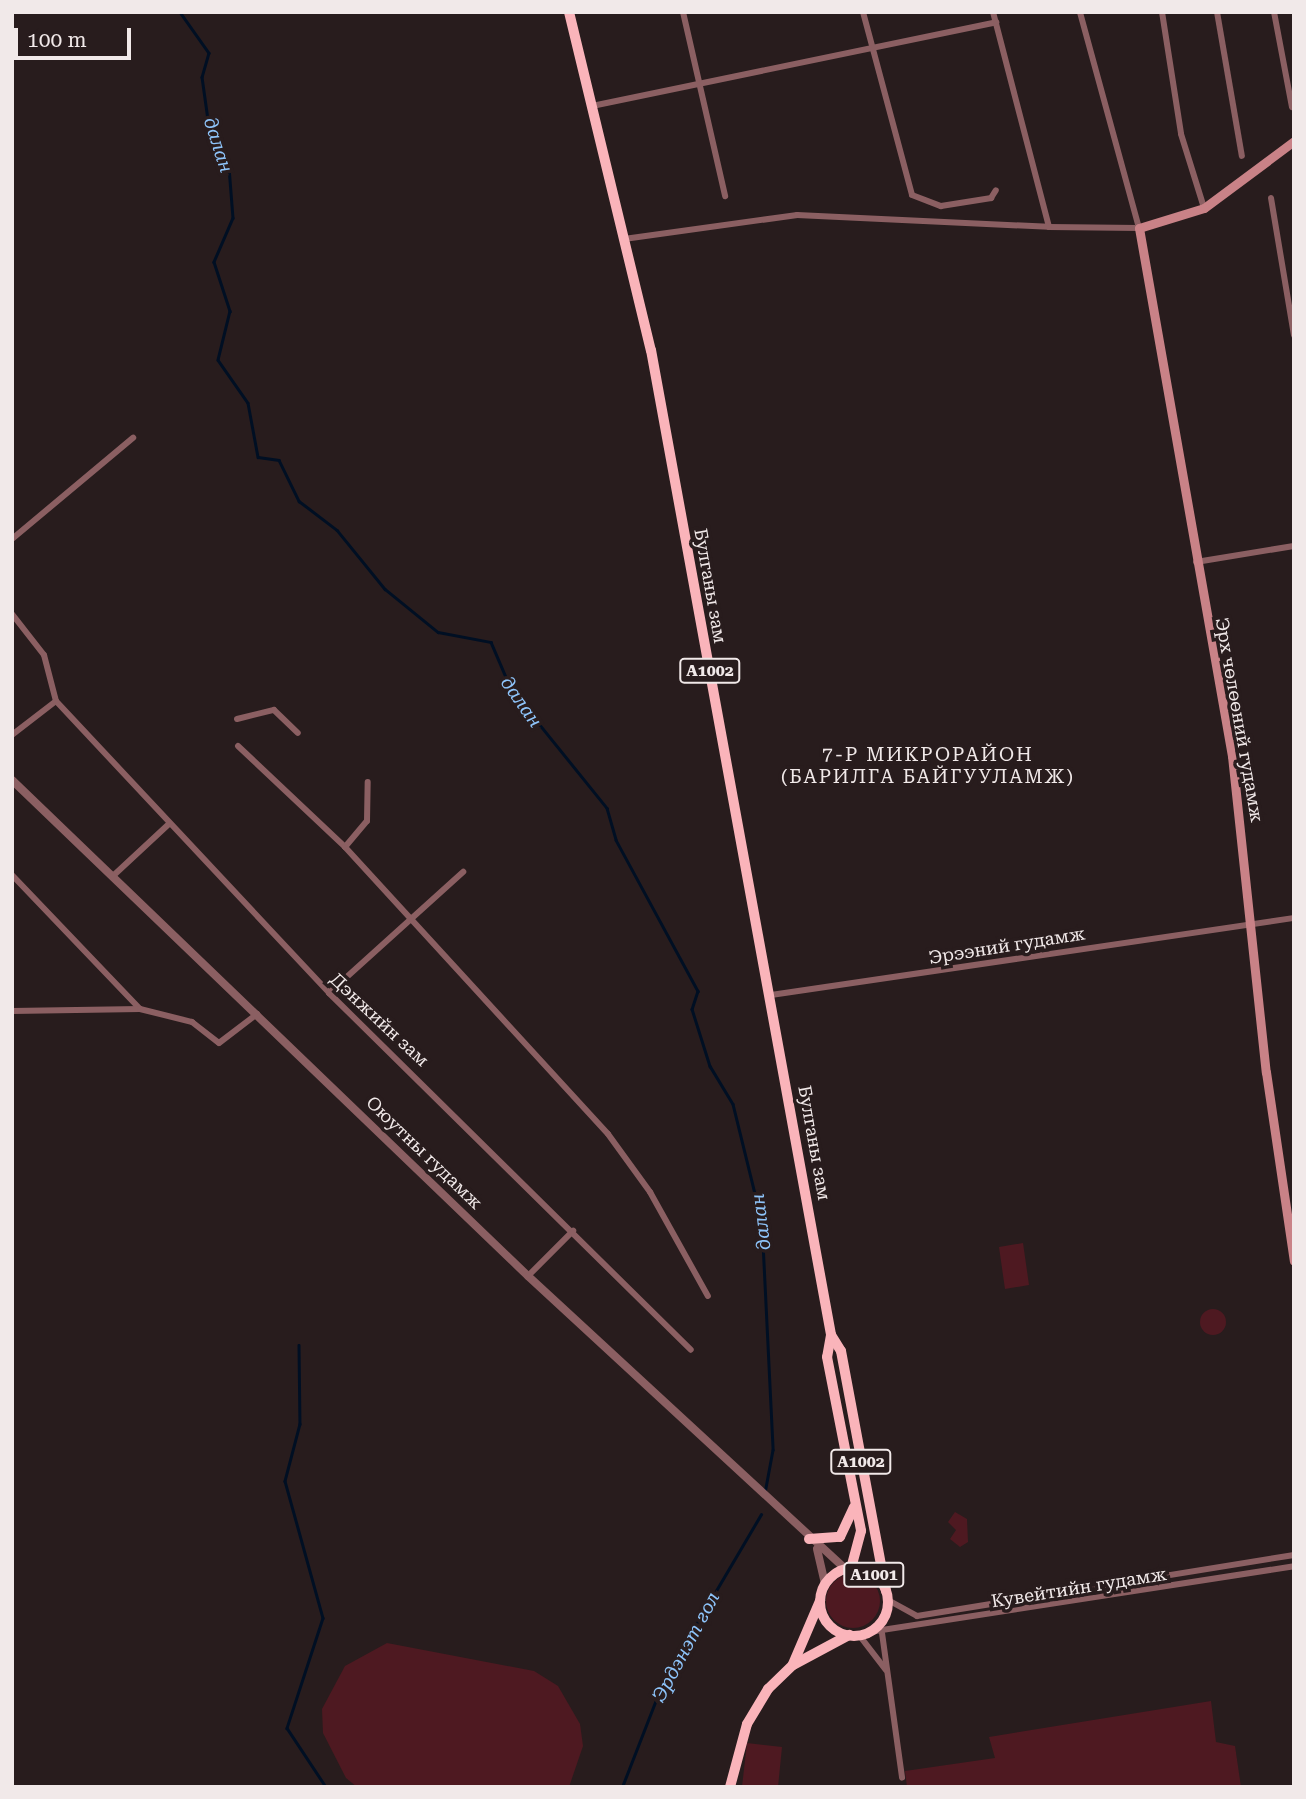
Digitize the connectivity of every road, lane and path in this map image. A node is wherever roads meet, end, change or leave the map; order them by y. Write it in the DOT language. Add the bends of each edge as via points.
graph roads {
  1 [pos="569,12"];
  2 [pos="683,12"];
  3 [pos="863,12"];
  4 [pos="993,12"];
  5 [pos="1080,12"];
  6 [pos="1162,12"];
  7 [pos="1217,12"];
  8 [pos="1274,12"];
  9 [pos="996,22"];
  10 [pos="872,47"];
  11 [pos="700,83"];
  12 [pos="592,106"];
  13 [pos="1292,107"];
  14 [pos="1294,141"];
  15 [pos="1242,156"];
  16 [pos="996,190"];
  17 [pos="725,195"];
  18 [pos="1271,198"];
  19 [pos="1204,208"];
  20 [pos="1049,227"];
  21 [pos="1139,228"];
  22 [pos="624,239"];
  23 [pos="1294,335"];
  24 [pos="133,438"];
  25 [pos="12,540"];
  26 [pos="1294,546"];
  27 [pos="1195,562"];
  28 [pos="12,614"];
  29 [pos="56,701"];
  30 [pos="237,719"];
  31 [pos="298,733"];
  32 [pos="12,735"];
  33 [pos="238,746"];
  34 [pos="12,780"];
  35 [pos="368,782"];
  36 [pos="170,823"];
  37 [pos="345,847"];
  38 [pos="463,872"];
  39 [pos="12,875"];
  40 [pos="114,875"];
  41 [pos="1294,918"];
  42 [pos="414,922"];
  43 [pos="1248,924"];
  44 [pos="329,993"];
  45 [pos="771,995"];
  46 [pos="140,1009"];
  47 [pos="12,1011"];
  48 [pos="258,1014"];
  49 [pos="573,1231"];
  50 [pos="1293,1248"];
  51 [pos="1294,1261"];
  52 [pos="528,1276"];
  53 [pos="708,1296"];
  54 [pos="831,1335"];
  55 [pos="691,1350"];
  56 [pos="856,1500"];
  57 [pos="812,1543"];
  58 [pos="1294,1555"];
  59 [pos="1294,1566"];
  60 [pos="848,1568"];
  61 [pos="825,1585"];
  62 [pos="887,1596"];
  63 [pos="820,1600"];
  64 [pos="882,1633"];
  65 [pos="859,1634"];
  66 [pos="793,1665"];
  67 [pos="886,1670"];
  68 [pos="902,1778"];
  69 [pos="730,1787"];
  1 -- 12 [label="highway, Булганы зам / A1002"];
  2 -- 11 [label="street"];
  3 -- 10 [label="street"];
  4 -- 9 [label="street"];
  5 -- 21 [label="street"];
  6 -- 19 [label="street" via="1181,134"];
  7 -- 15 [label="street"];
  8 -- 13 [label="street"];
  9 -- 10 [label="street"];
  9 -- 20 [label="street"];
  10 -- 11 [label="street"];
  10 -- 16 [label="street" via="912,195 941,206 991,198"];
  11 -- 12 [label="street"];
  11 -- 17 [label="street"];
  12 -- 22 [label="highway, Булганы зам / A1002"];
  14 -- 19 [label="main road"];
  18 -- 23 [label="street"];
  19 -- 21 [label="main road"];
  20 -- 21 [label="street"];
  20 -- 22 [label="street" via="797,215"];
  21 -- 27 [label="main road, Эрх чөлөөний гудамж"];
  22 -- 45 [label="highway, Булганы зам / A1002" via="651,350"];
  24 -- 25 [label="street"];
  26 -- 27 [label="street"];
  27 -- 43 [label="main road, Эрх чөлөөний гудамж" via="1232,756"];
  28 -- 29 [label="street" via="44,655"];
  29 -- 32 [label="street"];
  29 -- 36 [label="street, Дэнжийн зам"];
  30 -- 31 [label="street" via="274,710"];
  33 -- 37 [label="street"];
  34 -- 40 [label="street, Оюутны гудамж"];
  35 -- 37 [label="street" via="367,821"];
  36 -- 40 [label="street"];
  36 -- 44 [label="street, Дэнжийн зам"];
  37 -- 42 [label="street"];
  38 -- 42 [label="street"];
  39 -- 46 [label="street"];
  40 -- 48 [label="street, Оюутны гудамж"];
  41 -- 43 [label="street, Эрээний гудамж"];
  42 -- 44 [label="street"];
  42 -- 53 [label="street" via="608,1134 650,1192"];
  43 -- 45 [label="street, Эрээний гудамж"];
  43 -- 50 [label="main road, Эрх чөлөөний гудамж"];
  44 -- 49 [label="street, Дэнжийн зам"];
  45 -- 54 [label="highway, Булганы зам / A1002"];
  46 -- 47 [label="street"];
  46 -- 48 [label="street" via="192,1022 219,1043"];
  48 -- 52 [label="street, Оюутны гудамж"];
  49 -- 52 [label="street"];
  49 -- 55 [label="street, Дэнжийн зам"];
  50 -- 51 [label="main road, Эрх чөлөөний гудамж"];
  52 -- 57 [label="street, Оюутны гудамж"];
  54 -- 56 [label="highway, Булганы зам / A1002" via="827,1357"];
  54 -- 62 [label="highway, Булганы зам / A1002" via="841,1351"];
  56 -- 57 [label="highway" via="839,1537"];
  56 -- 60 [label="highway, Булганы зам / A1002" via="861,1540"];
  57 -- 60 [label="street, Оюутны гудамж"];
  57 -- 61 [label="street"];
  58 -- 62 [label="street, Кувейтийн гудамж" via="916,1616"];
  59 -- 64 [label="street, Кувейтийн гудамж"];
  60 -- 61 [label="highway, A1001"];
  60 -- 62 [label="highway, A1001" via="869,1571"];
  61 -- 63 [label="highway, A1001"];
  62 -- 65 [label="highway, A1001" via="883,1619"];
  63 -- 65 [label="highway, A1001" via="828,1623"];
  63 -- 66 [label="highway, A1001"];
  64 -- 65 [label="street, Кувейтийн гудамж"];
  64 -- 67 [label="street"];
  65 -- 66 [label="highway, A1001"];
  65 -- 67 [label="street"];
  66 -- 69 [label="highway, A1001" via="747,1724"];
  67 -- 68 [label="street"];
}
